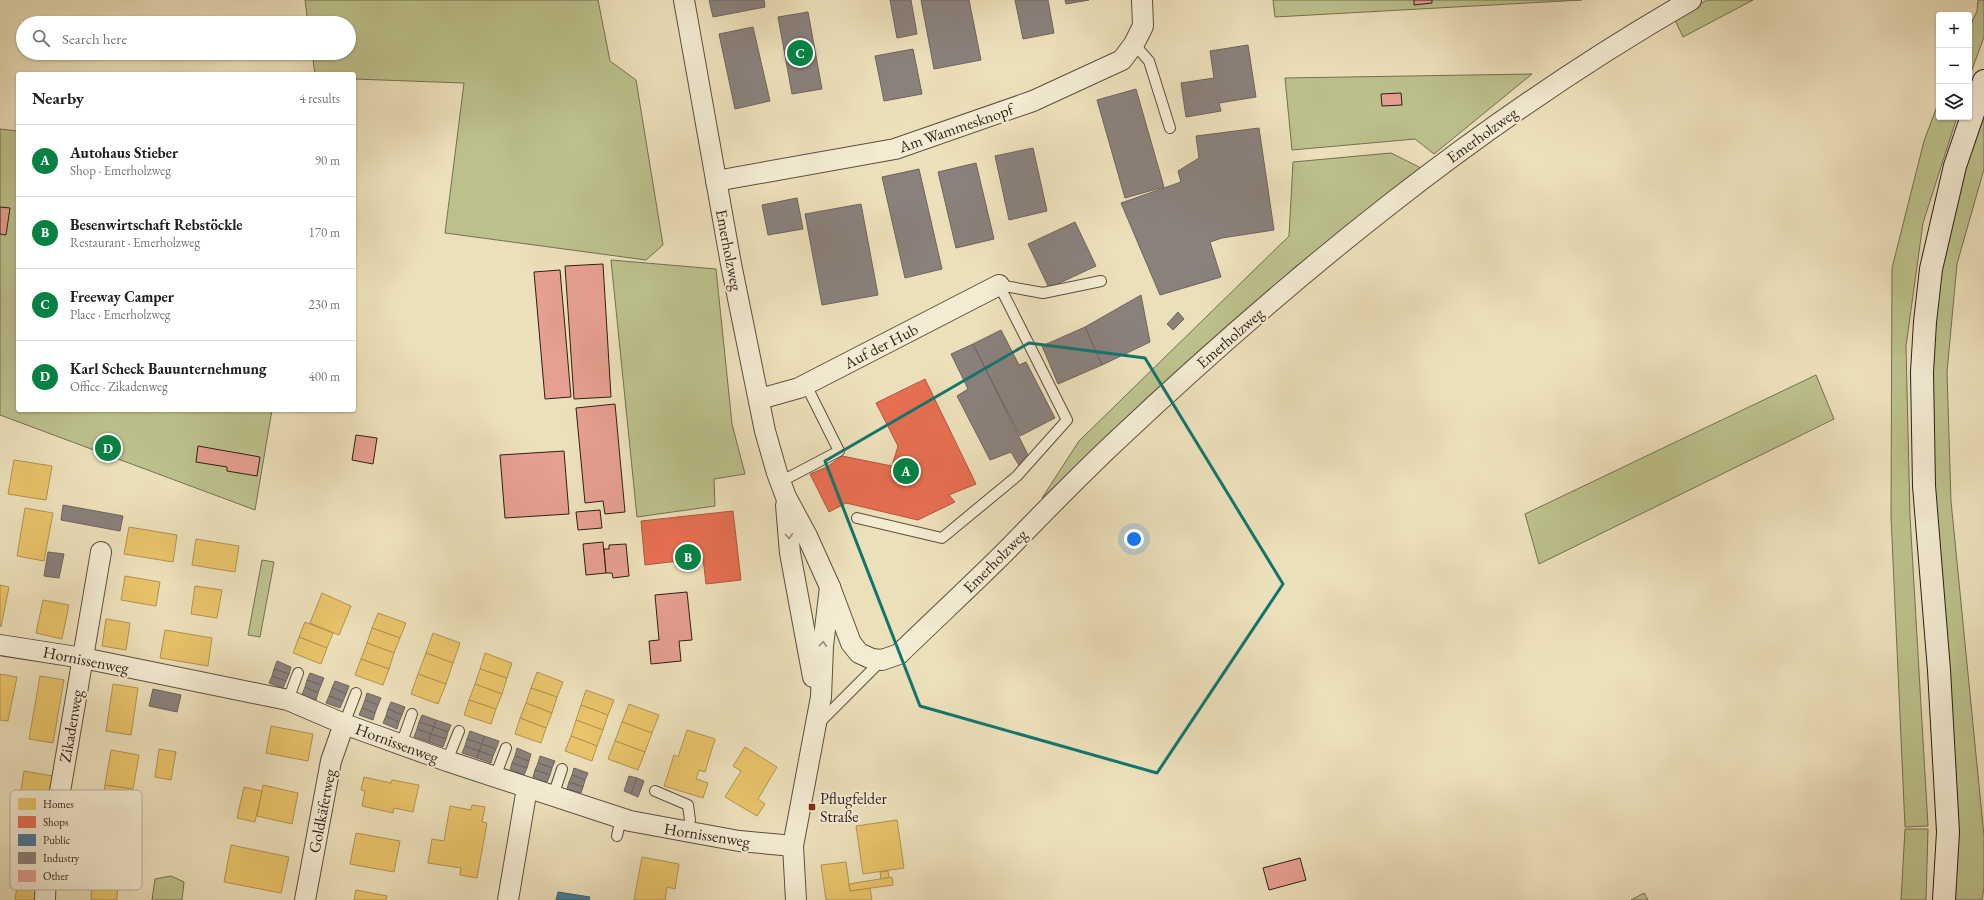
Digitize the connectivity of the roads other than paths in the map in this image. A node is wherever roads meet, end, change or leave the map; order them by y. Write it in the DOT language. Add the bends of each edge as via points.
graph roads {
  1 [pos="684,0"];
  2 [pos="1142,0"];
  3 [pos="1691,0"];
  4 [pos="1134,44"];
  5 [pos="1984,81"];
  6 [pos="1170,128"];
  7 [pos="716,181"];
  8 [pos="1101,281"];
  9 [pos="999,285"];
  10 [pos="806,384"];
  11 [pos="760,399"];
  12 [pos="783,490"];
  13 [pos="857,518"];
  14 [pos="101,552"];
  15 [pos="830,587"];
  16 [pos="0,644"];
  17 [pos="83,658"];
  18 [pos="882,660"];
  19 [pos="298,673"];
  20 [pos="356,693"];
  21 [pos="288,700"];
  22 [pos="412,714"];
  23 [pos="344,724"];
  24 [pos="817,725"];
  25 [pos="459,731"];
  26 [pos="401,745"];
  27 [pos="506,748"];
  28 [pos="447,761"];
  29 [pos="562,769"];
  30 [pos="495,777"];
  31 [pos="527,788"];
  32 [pos="60,790"];
  33 [pos="655,791"];
  34 [pos="553,796"];
  35 [pos="686,832"];
  36 [pos="793,846"];
  37 [pos="45,890"];
  38 [pos="45,900"];
  39 [pos="305,900"];
  40 [pos="508,900"];
  41 [pos="796,900"];
  42 [pos="1944,900"];
  1 -- 7 [label="street, Emerholzweg"];
  2 -- 4 [label="street, Am Wammesknopf" via="1143,26"];
  3 -- 18 [label="street, Emerholzweg" via="1595,56 1515,111 1312,266 1112,445 899,654"];
  4 -- 6 [label="lane" via="1149,61"];
  4 -- 7 [label="street, Am Wammesknopf" via="1122,60 1034,101 895,149"];
  5 -- 42 [label="main road" via="1954,166 1931,269 1925,322 1924,486 1939,670 1948,832"];
  7 -- 11 [label="street, Emerholzweg"];
  8 -- 9 [label="lane" via="1043,293"];
  9 -- 10 [label="street, Auf der Hub"];
  9 -- 13 [label="lane" via="1067,420 1017,476 942,538"];
  10 -- 11 [label="street, Auf der Hub"];
  10 -- 12 [label="lane" via="839,451"];
  11 -- 12 [label="street, Emerholzweg" via="765,431"];
  12 -- 15 [label="street, Emerholzweg"];
  12 -- 24 [label="street, Emerholzweg, one-way" via="790,553 815,689"];
  14 -- 17 [label="street, Zikadenweg"];
  15 -- 18 [label="street, Emerholzweg" via="851,643 859,653"];
  24 -- 15 [label="street, Emerholzweg, one-way"];
  16 -- 17 [label="street, Hornissenweg"];
  17 -- 21 [label="street, Hornissenweg"];
  17 -- 32 [label="street, Zikadenweg"];
  18 -- 24 [label="lane"];
  19 -- 21 [label="lane"];
  20 -- 23 [label="lane"];
  21 -- 23 [label="street, Hornissenweg"];
  22 -- 26 [label="lane"];
  23 -- 26 [label="street, Hornissenweg"];
  23 -- 39 [label="street, Goldkäferweg" via="331,761"];
  24 -- 36 [label="street, Emerholzweg"];
  25 -- 28 [label="lane"];
  26 -- 28 [label="street, Hornissenweg"];
  27 -- 30 [label="lane"];
  28 -- 30 [label="street, Hornissenweg"];
  29 -- 34 [label="lane"];
  30 -- 31 [label="street, Hornissenweg"];
  31 -- 34 [label="street, Hornissenweg"];
  31 -- 40 [label="street"];
  33 -- 35 [label="lane" via="688,805 690,820"];
  34 -- 35 [label="street, Hornissenweg" via="619,827"];
  35 -- 36 [label="street, Hornissenweg" via="739,841"];
  36 -- 41 [label="street"];
  37 -- 38 [label="street, Zikadenweg"];
}
